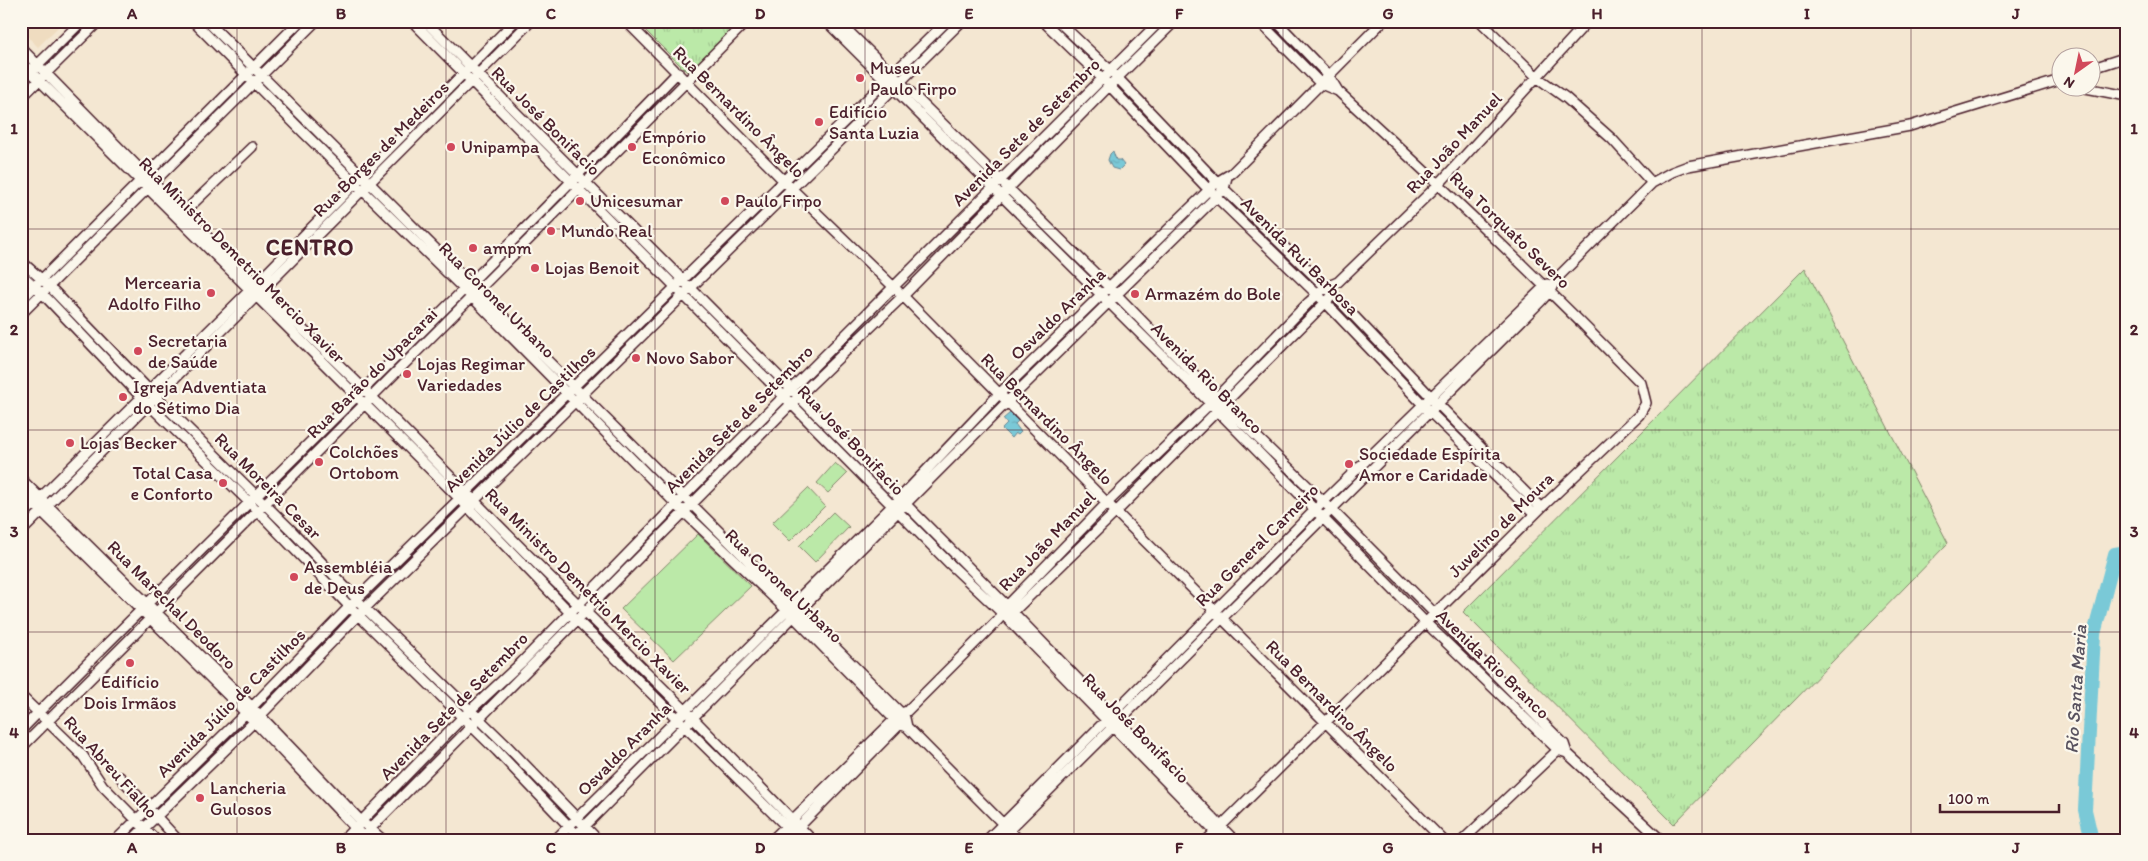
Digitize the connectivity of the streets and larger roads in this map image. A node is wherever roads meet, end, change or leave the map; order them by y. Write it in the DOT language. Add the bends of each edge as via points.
graph roads {
  1 [pos="82,21"];
  2 [pos="99,21"];
  3 [pos="193,21"];
  4 [pos="207,21"];
  5 [pos="300,21"];
  6 [pos="316,21"];
  7 [pos="515,21"];
  8 [pos="531,21"];
  9 [pos="626,21"];
  10 [pos="747,21"];
  11 [pos="826,21"];
  12 [pos="947,21"];
  13 [pos="962,21"];
  14 [pos="1044,21"];
  15 [pos="1058,21"];
  16 [pos="1160,21"];
  17 [pos="1175,21"];
  18 [pos="1259,21"];
  19 [pos="1276,21"];
  20 [pos="1382,21"];
  21 [pos="1480,21"];
  22 [pos="1588,21"];
  23 [pos="419,22"];
  24 [pos="838,25"];
  25 [pos="66,36"];
  26 [pos="76,44"];
  27 [pos="21,48"];
  28 [pos="920,49"];
  29 [pos="927,56"];
  30 [pos="2127,57"];
  31 [pos="21,62"];
  32 [pos="2100,65"];
  33 [pos="34,68"];
  34 [pos="254,68"];
  35 [pos="1110,70"];
  36 [pos="467,71"];
  37 [pos="678,72"];
  38 [pos="247,75"];
  39 [pos="262,76"];
  40 [pos="1329,76"];
  41 [pos="42,77"];
  42 [pos="474,78"];
  43 [pos="1102,78"];
  44 [pos="1118,78"];
  45 [pos="1538,78"];
  46 [pos="889,79"];
  47 [pos="21,81"];
  48 [pos="687,82"];
  49 [pos="255,83"];
  50 [pos="1321,84"];
  51 [pos="2050,84"];
  52 [pos="1109,86"];
  53 [pos="897,87"];
  54 [pos="1338,91"];
  55 [pos="2100,91"];
  56 [pos="2127,96"];
  57 [pos="21,98"];
  58 [pos="218,104"];
  59 [pos="1142,104"];
  60 [pos="860,108"];
  61 [pos="226,112"];
  62 [pos="1134,112"];
  63 [pos="868,115"];
  64 [pos="413,124"];
  65 [pos="312,125"];
  66 [pos="420,132"];
  67 [pos="304,133"];
  68 [pos="252,147"];
  69 [pos="171,150"];
  70 [pos="812,154"];
  71 [pos="179,158"];
  72 [pos="819,162"];
  73 [pos="1227,177"];
  74 [pos="142,178"];
  75 [pos="359,179"];
  76 [pos="575,179"];
  77 [pos="1000,180"];
  78 [pos="784,181"];
  79 [pos="1217,182"];
  80 [pos="1652,183"];
  81 [pos="1439,184"];
  82 [pos="150,186"];
  83 [pos="367,186"];
  84 [pos="582,186"];
  85 [pos="792,188"];
  86 [pos="994,188"];
  87 [pos="1224,189"];
  88 [pos="1209,190"];
  89 [pos="1004,192"];
  90 [pos="1216,197"];
  91 [pos="330,208"];
  92 [pos="110,210"];
  93 [pos="338,215"];
  94 [pos="180,216"];
  95 [pos="118,218"];
  96 [pos="742,222"];
  97 [pos="1043,223"];
  98 [pos="750,230"];
  99 [pos="1036,230"];
  100 [pos="1271,235"];
  101 [pos="1264,242"];
  102 [pos="721,243"];
  103 [pos="728,251"];
  104 [pos="66,254"];
  105 [pos="282,258"];
  106 [pos="21,261"];
  107 [pos="74,262"];
  108 [pos="289,265"];
  109 [pos="21,274"];
  110 [pos="1338,282"];
  111 [pos="38,283"];
  112 [pos="680,284"];
  113 [pos="254,286"];
  114 [pos="467,286"];
  115 [pos="894,287"];
  116 [pos="1326,287"];
  117 [pos="1110,288"];
  118 [pos="1547,288"];
  119 [pos="46,290"];
  120 [pos="687,291"];
  121 [pos="261,293"];
  122 [pos="474,293"];
  123 [pos="1317,294"];
  124 [pos="1117,295"];
  125 [pos="1334,295"];
  126 [pos="903,296"];
  127 [pos="1101,296"];
  128 [pos="21,300"];
  129 [pos="1109,303"];
  130 [pos="1326,303"];
  131 [pos="21,314"];
  132 [pos="225,315"];
  133 [pos="287,320"];
  134 [pos="232,322"];
  135 [pos="98,337"];
  136 [pos="523,342"];
  137 [pos="91,344"];
  138 [pos="1167,346"];
  139 [pos="1383,347"];
  140 [pos="1159,353"];
  141 [pos="1375,355"];
  142 [pos="1256,357"];
  143 [pos="1264,365"];
  144 [pos="174,366"];
  145 [pos="181,373"];
  146 [pos="574,388"];
  147 [pos="149,390"];
  148 [pos="365,390"];
  149 [pos="788,393"];
  150 [pos="999,394"];
  151 [pos="567,395"];
  152 [pos="357,397"];
  153 [pos="371,397"];
  154 [pos="142,398"];
  155 [pos="156,398"];
  156 [pos="579,399"];
  157 [pos="795,400"];
  158 [pos="1213,400"];
  159 [pos="1435,401"];
  160 [pos="1007,402"];
  161 [pos="1646,402"];
  162 [pos="364,404"];
  163 [pos="149,405"];
  164 [pos="1221,408"];
  165 [pos="1427,409"];
  166 [pos="609,422"];
  167 [pos="394,427"];
  168 [pos="602,429"];
  169 [pos="1174,438"];
  170 [pos="204,445"];
  171 [pos="1182,447"];
  172 [pos="198,452"];
  173 [pos="1273,453"];
  174 [pos="1372,454"];
  175 [pos="1490,457"];
  176 [pos="1266,460"];
  177 [pos="1380,462"];
  178 [pos="497,464"];
  179 [pos="1483,464"];
  180 [pos="67,471"];
  181 [pos="505,472"];
  182 [pos="21,478"];
  183 [pos="74,480"];
  184 [pos="21,491"];
  185 [pos="464,496"];
  186 [pos="684,496"];
  187 [pos="253,499"];
  188 [pos="37,501"];
  189 [pos="1324,502"];
  190 [pos="1107,503"];
  191 [pos="677,504"];
  192 [pos="693,504"];
  193 [pos="472,505"];
  194 [pos="899,505"];
  195 [pos="261,507"];
  196 [pos="45,509"];
  197 [pos="1315,510"];
  198 [pos="1331,510"];
  199 [pos="1537,511"];
  200 [pos="684,512"];
  201 [pos="1116,512"];
  202 [pos="21,517"];
  203 [pos="1323,519"];
  204 [pos="1296,529"];
  205 [pos="21,532"];
  206 [pos="287,533"];
  207 [pos="1304,538"];
  208 [pos="1272,553"];
  209 [pos="1056,554"];
  210 [pos="523,556"];
  211 [pos="957,556"];
  212 [pos="1377,557"];
  213 [pos="1064,562"];
  214 [pos="1280,562"];
  215 [pos="950,564"];
  216 [pos="1369,565"];
  217 [pos="333,574"];
  218 [pos="1244,580"];
  219 [pos="326,581"];
  220 [pos="1253,589"];
  221 [pos="357,599"];
  222 [pos="578,604"];
  223 [pos="789,606"];
  224 [pos="145,607"];
  225 [pos="350,607"];
  226 [pos="362,611"];
  227 [pos="1214,611"];
  228 [pos="587,612"];
  229 [pos="570,613"];
  230 [pos="797,614"];
  231 [pos="1005,614"];
  232 [pos="154,615"];
  233 [pos="1434,615"];
  234 [pos="1222,619"];
  235 [pos="578,621"];
  236 [pos="1426,623"];
  237 [pos="1192,633"];
  238 [pos="323,634"];
  239 [pos="397,639"];
  240 [pos="1198,642"];
  241 [pos="330,643"];
  242 [pos="390,646"];
  243 [pos="97,655"];
  244 [pos="1163,663"];
  245 [pos="105,664"];
  246 [pos="1477,665"];
  247 [pos="525,667"];
  248 [pos="1170,671"];
  249 [pos="441,682"];
  250 [pos="275,684"];
  251 [pos="433,690"];
  252 [pos="1142,691"];
  253 [pos="283,692"];
  254 [pos="21,696"];
  255 [pos="249,710"];
  256 [pos="470,711"];
  257 [pos="686,711"];
  258 [pos="38,713"];
  259 [pos="462,718"];
  260 [pos="678,718"];
  261 [pos="693,718"];
  262 [pos="257,719"];
  263 [pos="902,719"];
  264 [pos="479,720"];
  265 [pos="1112,721"];
  266 [pos="1326,721"];
  267 [pos="48,722"];
  268 [pos="685,725"];
  269 [pos="471,728"];
  270 [pos="21,730"];
  271 [pos="505,744"];
  272 [pos="21,748"];
  273 [pos="1563,749"];
  274 [pos="497,751"];
  275 [pos="199,758"];
  276 [pos="207,767"];
  277 [pos="412,769"];
  278 [pos="844,775"];
  279 [pos="120,777"];
  280 [pos="421,778"];
  281 [pos="148,808"];
  282 [pos="155,816"];
  283 [pos="577,818"];
  284 [pos="136,820"];
  285 [pos="789,823"];
  286 [pos="358,824"];
  287 [pos="568,826"];
  288 [pos="584,826"];
  289 [pos="1006,826"];
  290 [pos="144,828"];
  291 [pos="370,828"];
  292 [pos="1218,829"];
  293 [pos="796,830"];
  294 [pos="363,838"];
  295 [pos="576,838"];
  296 [pos="116,840"];
  297 [pos="132,840"];
  298 [pos="156,840"];
  299 [pos="178,840"];
  300 [pos="343,840"];
  301 [pos="383,840"];
  302 [pos="555,840"];
  303 [pos="598,840"];
  304 [pos="772,840"];
  305 [pos="786,840"];
  306 [pos="800,840"];
  307 [pos="812,840"];
  308 [pos="986,840"];
  309 [pos="999,840"];
  310 [pos="1019,840"];
  311 [pos="1207,840"];
  312 [pos="1223,840"];
  313 [pos="1234,840"];
  314 [pos="1443,840"];
  315 [pos="1464,840"];
  316 [pos="1661,840"];
  1 -- 25 [label="street"];
  2 -- 26 [label="street"];
  3 -- 38 [label="street, Rua Coronel Urbano"];
  4 -- 34 [label="street, Rua Coronel Urbano"];
  5 -- 34 [label="street"];
  6 -- 39 [label="street"];
  7 -- 36 [label="street, Rua Borges de Medeiros"];
  8 -- 42 [label="street, Rua Borges de Medeiros"];
  9 -- 37 [label="street, Rua Bernardino Ângelo"];
  10 -- 48 [label="street, Rua Barão do Upacarai"];
  11 -- 24 [label="street, Avenida Rio Branco"];
  12 -- 28 [label="street, Avenida Júlio de Castilhos"];
  13 -- 29 [label="street, Avenida Júlio de Castilhos"];
  14 -- 43 [label="street, Avenida Rui Barbosa"];
  15 -- 35 [label="street, Avenida Rui Barbosa"];
  16 -- 35 [label="street, Avenida Sete de Setembro"];
  17 -- 44 [label="street, Avenida Sete de Setembro"];
  18 -- 50 [label="street, Rua Torquato Severo"];
  19 -- 40 [label="street, Rua Torquato Severo"];
  20 -- 40 [label="street, Osvaldo Aranha"];
  21 -- 45 [label="street"];
  22 -- 45 [label="street, Rua João Manuel"];
  23 -- 36 [label="street, Rua José Bonifacio"];
  24 -- 46 [label="street, Avenida Rio Branco"];
  25 -- 26 [label="street"];
  25 -- 33 [label="street"];
  26 -- 41 [label="street"];
  27 -- 33 [label="street, Rua Ministro Demetrio Mercio Xavier"];
  28 -- 29 [label="street"];
  28 -- 46 [label="street, Avenida Júlio de Castilhos"];
  29 -- 53 [label="street, Avenida Júlio de Castilhos"];
  30 -- 32 [label="street"];
  31 -- 33 [label="street, Rua Ministro Demetrio Mercio Xavier"];
  33 -- 41 [label="street, Rua Ministro Demetrio Mercio Xavier"];
  33 -- 47 [label="street"];
  34 -- 38 [label="street"];
  34 -- 39 [label="street, Rua Coronel Urbano"];
  35 -- 43 [label="street, Avenida Sete de Setembro"];
  35 -- 44 [label="street, Avenida Rui Barbosa"];
  36 -- 42 [label="street, Rua José Bonifacio"];
  36 -- 64 [label="street, Rua Borges de Medeiros"];
  37 -- 48 [label="street, Rua Bernardino Ângelo"];
  37 -- 76 [label="street, Rua Barão do Upacarai"];
  38 -- 49 [label="street, Rua Coronel Urbano"];
  38 -- 58 [label="street"];
  39 -- 49 [label="street"];
  39 -- 65 [label="street, Rua Coronel Urbano"];
  40 -- 50 [label="street, Osvaldo Aranha"];
  40 -- 54 [label="street, Rua Torquato Severo"];
  41 -- 57 [label="street"];
  41 -- 74 [label="street, Rua Ministro Demetrio Mercio Xavier"];
  42 -- 66 [label="street, Rua Borges de Medeiros"];
  42 -- 76 [label="street, Rua José Bonifacio"];
  43 -- 52 [label="street, Avenida Rui Barbosa"];
  43 -- 77 [label="street, Avenida Sete de Setembro"];
  44 -- 52 [label="street, Avenida Sete de Setembro"];
  44 -- 59 [label="street, Avenida Rui Barbosa"];
  45 -- 80 [label="street" via="1612,139"];
  45 -- 81 [label="street, Rua João Manuel"];
  46 -- 53 [label="street, Avenida Rio Branco"];
  46 -- 60 [label="street, Avenida Júlio de Castilhos"];
  48 -- 78 [label="street, Rua Bernardino Ângelo"];
  48 -- 84 [label="street, Rua Barão do Upacarai"];
  49 -- 61 [label="street"];
  49 -- 67 [label="street, Rua Coronel Urbano"];
  50 -- 54 [label="street, Rua Torquato Severo"];
  50 -- 73 [label="street, Osvaldo Aranha"];
  51 -- 80 [label="street, Rua General Carneiro" via="1910,126 1688,166"];
  52 -- 62 [label="street, Avenida Rui Barbosa"];
  52 -- 89 [label="street, Avenida Sete de Setembro"];
  53 -- 63 [label="street, Avenida Júlio de Castilhos"];
  53 -- 77 [label="street, Avenida Rio Branco"];
  53 -- 86 [label="street, Avenida Rio Branco"];
  54 -- 81 [label="street, Rua Torquato Severo"];
  55 -- 56 [label="street"];
  58 -- 61 [label="street"];
  58 -- 69 [label="street"];
  59 -- 62 [label="street"];
  59 -- 79 [label="street, Avenida Rui Barbosa"];
  60 -- 63 [label="street"];
  60 -- 70 [label="street, Avenida Júlio de Castilhos"];
  61 -- 71 [label="street"];
  62 -- 88 [label="street, Avenida Rui Barbosa"];
  63 -- 72 [label="street, Avenida Júlio de Castilhos"];
  64 -- 66 [label="street"];
  64 -- 75 [label="street, Rua Borges de Medeiros"];
  65 -- 67 [label="street"];
  65 -- 75 [label="street, Rua Coronel Urbano"];
  66 -- 83 [label="street, Rua Borges de Medeiros"];
  67 -- 75 [label="street, Rua Coronel Urbano"];
  68 -- 94 [label="street"];
  69 -- 71 [label="street"];
  69 -- 74 [label="street"];
  70 -- 72 [label="street"];
  70 -- 78 [label="street, Avenida Júlio de Castilhos"];
  71 -- 82 [label="street"];
  72 -- 85 [label="street, Avenida Júlio de Castilhos"];
  73 -- 79 [label="street, Osvaldo Aranha"];
  73 -- 87 [label="street"];
  74 -- 82 [label="street, Rua Ministro Demetrio Mercio Xavier"];
  74 -- 92 [label="street"];
  75 -- 83 [label="street, Rua Coronel Urbano"];
  75 -- 91 [label="street, Rua Borges de Medeiros"];
  76 -- 84 [label="street, Rua José Bonifacio"];
  76 -- 114 [label="street, Rua Barão do Upacarai"];
  77 -- 86 [label="street, Avenida Sete de Setembro"];
  77 -- 89 [label="street, Avenida Rio Branco"];
  78 -- 85 [label="street, Rua Bernardino Ângelo"];
  78 -- 96 [label="street, Avenida Júlio de Castilhos"];
  79 -- 87 [label="street, Avenida Rui Barbosa"];
  79 -- 88 [label="street, Osvaldo Aranha"];
  80 -- 118 [label="street, Rua General Carneiro"];
  81 -- 110 [label="street, Rua João Manuel"];
  81 -- 118 [label="street, Rua Torquato Severo"];
  82 -- 94 [label="street, Rua Ministro Demetrio Mercio Xavier"];
  82 -- 95 [label="street"];
  83 -- 93 [label="street, Rua Borges de Medeiros"];
  83 -- 114 [label="street, Rua Coronel Urbano"];
  84 -- 112 [label="street, Rua José Bonifacio"];
  84 -- 122 [label="street, Rua Barão do Upacarai"];
  85 -- 98 [label="street, Avenida Júlio de Castilhos"];
  85 -- 115 [label="street, Rua Bernardino Ângelo"];
  86 -- 89 [label="street, Avenida Rio Branco"];
  86 -- 115 [label="street, Avenida Sete de Setembro"];
  87 -- 90 [label="street, Osvaldo Aranha"];
  87 -- 100 [label="street, Avenida Rui Barbosa"];
  88 -- 90 [label="street, Avenida Rui Barbosa"];
  88 -- 117 [label="street, Osvaldo Aranha"];
  89 -- 97 [label="street, Avenida Rio Branco"];
  89 -- 99 [label="street, Avenida Rio Branco"];
  89 -- 126 [label="street, Avenida Sete de Setembro"];
  90 -- 101 [label="street, Avenida Rui Barbosa"];
  90 -- 124 [label="street, Osvaldo Aranha"];
  91 -- 93 [label="street"];
  91 -- 105 [label="street, Rua Borges de Medeiros"];
  92 -- 95 [label="street"];
  92 -- 104 [label="street"];
  93 -- 108 [label="street, Rua Borges de Medeiros"];
  94 -- 113 [label="street, Rua Ministro Demetrio Mercio Xavier"];
  95 -- 107 [label="street"];
  96 -- 98 [label="street"];
  96 -- 102 [label="street, Avenida Júlio de Castilhos"];
  97 -- 99 [label="street"];
  97 -- 117 [label="street, Avenida Rio Branco"];
  98 -- 103 [label="street, Avenida Júlio de Castilhos"];
  99 -- 127 [label="street, Avenida Rio Branco"];
  100 -- 101 [label="street"];
  100 -- 116 [label="street, Avenida Rui Barbosa"];
  101 -- 123 [label="street, Avenida Rui Barbosa"];
  102 -- 103 [label="street"];
  102 -- 112 [label="street, Avenida Júlio de Castilhos"];
  103 -- 120 [label="street, Avenida Júlio de Castilhos"];
  104 -- 107 [label="street"];
  104 -- 111 [label="street"];
  105 -- 108 [label="street"];
  105 -- 113 [label="street, Rua Borges de Medeiros"];
  106 -- 111 [label="street, Rua Moreira Cesar"];
  107 -- 119 [label="street"];
  108 -- 121 [label="street, Rua Borges de Medeiros"];
  109 -- 111 [label="street, Rua Moreira Cesar"];
  110 -- 116 [label="street, Rua João Manuel"];
  110 -- 125 [label="street, Rua João Manuel"];
  111 -- 119 [label="street, Rua Moreira Cesar"];
  111 -- 128 [label="street"];
  112 -- 120 [label="street, Rua José Bonifacio"];
  112 -- 146 [label="street, Avenida Júlio de Castilhos"];
  113 -- 121 [label="street, Rua Ministro Demetrio Mercio Xavier"];
  113 -- 132 [label="street, Rua Borges de Medeiros"];
  114 -- 122 [label="street, Rua Coronel Urbano"];
  114 -- 148 [label="street, Rua Barão do Upacarai"];
  115 -- 126 [label="street, Rua Bernardino Ângelo"];
  115 -- 149 [label="street, Avenida Sete de Setembro"];
  116 -- 123 [label="street, Rua João Manuel"];
  116 -- 125 [label="street, Avenida Rui Barbosa"];
  117 -- 124 [label="street, Avenida Rio Branco"];
  117 -- 127 [label="street, Osvaldo Aranha"];
  118 -- 159 [label="street, Rua General Carneiro"];
  118 -- 161 [label="street, Rua Torquato Severo" via="1641,384"];
  119 -- 131 [label="street"];
  119 -- 135 [label="street, Rua Moreira Cesar"];
  119 -- 137 [label="street, Rua Moreira Cesar"];
  120 -- 149 [label="street, Rua José Bonifacio"];
  120 -- 156 [label="street, Avenida Júlio de Castilhos"];
  121 -- 133 [label="street, Rua Ministro Demetrio Mercio Xavier"];
  121 -- 134 [label="street, Rua Borges de Medeiros"];
  122 -- 136 [label="street, Rua Coronel Urbano"];
  122 -- 153 [label="street, Rua Barão do Upacarai"];
  123 -- 130 [label="street, Avenida Rui Barbosa"];
  123 -- 142 [label="street, Rua João Manuel"];
  124 -- 129 [label="street, Osvaldo Aranha"];
  124 -- 138 [label="street, Avenida Rio Branco"];
  125 -- 130 [label="street, Rua João Manuel"];
  125 -- 139 [label="street, Avenida Rui Barbosa"];
  126 -- 150 [label="street, Rua Bernardino Ângelo"];
  126 -- 157 [label="street, Avenida Sete de Setembro"];
  127 -- 129 [label="street, Avenida Rio Branco"];
  127 -- 150 [label="street, Osvaldo Aranha"];
  129 -- 140 [label="street, Avenida Rio Branco"];
  129 -- 160 [label="street, Osvaldo Aranha"];
  130 -- 141 [label="street, Avenida Rui Barbosa"];
  130 -- 143 [label="street, Rua João Manuel"];
  132 -- 134 [label="street"];
  132 -- 144 [label="street, Rua Borges de Medeiros"];
  133 -- 148 [label="street, Rua Ministro Demetrio Mercio Xavier"];
  133 -- 152 [label="street, Rua Ministro Demetrio Mercio Xavier"];
  134 -- 145 [label="street, Rua Borges de Medeiros"];
  135 -- 137 [label="street"];
  135 -- 147 [label="street, Rua Moreira Cesar"];
  136 -- 146 [label="street, Rua Coronel Urbano"];
  136 -- 151 [label="street, Rua Coronel Urbano"];
  137 -- 154 [label="street, Rua Moreira Cesar"];
  138 -- 140 [label="street"];
  138 -- 158 [label="street, Avenida Rio Branco"];
  139 -- 141 [label="street"];
  139 -- 159 [label="street, Avenida Rui Barbosa"];
  140 -- 158 [label="street, Avenida Rio Branco"];
  141 -- 165 [label="street, Avenida Rui Barbosa"];
  142 -- 143 [label="street"];
  142 -- 158 [label="street, Rua João Manuel"];
  143 -- 164 [label="street, Rua João Manuel"];
  144 -- 145 [label="street"];
  144 -- 147 [label="street, Rua Borges de Medeiros"];
  145 -- 155 [label="street, Rua Borges de Medeiros"];
  146 -- 151 [label="street, Avenida Júlio de Castilhos"];
  146 -- 156 [label="street, Rua Coronel Urbano"];
  147 -- 154 [label="street, Rua Borges de Medeiros"];
  147 -- 155 [label="street, Rua Moreira Cesar"];
  148 -- 152 [label="street, Rua Barão do Upacarai"];
  148 -- 153 [label="street, Rua Ministro Demetrio Mercio Xavier"];
  149 -- 157 [label="street, Rua José Bonifacio"];
  149 -- 186 [label="street, Avenida Sete de Setembro"];
  150 -- 160 [label="street, Rua Bernardino Ângelo"];
  150 -- 194 [label="street, Osvaldo Aranha"];
  151 -- 156 [label="street, Rua Coronel Urbano"];
  151 -- 178 [label="street, Avenida Júlio de Castilhos"];
  152 -- 162 [label="street, Rua Ministro Demetrio Mercio Xavier"];
  152 -- 187 [label="street, Rua Barão do Upacarai"];
  153 -- 162 [label="street, Rua Barão do Upacarai"];
  153 -- 167 [label="street, Rua Ministro Demetrio Mercio Xavier"];
  154 -- 163 [label="street, Rua Moreira Cesar"];
  154 -- 180 [label="street, Rua Borges de Medeiros"];
  155 -- 163 [label="street, Rua Borges de Medeiros"];
  155 -- 170 [label="street, Rua Moreira Cesar"];
  156 -- 166 [label="street, Rua Coronel Urbano"];
  156 -- 168 [label="street, Rua Coronel Urbano"];
  156 -- 181 [label="street, Avenida Júlio de Castilhos"];
  157 -- 192 [label="street, Avenida Sete de Setembro"];
  157 -- 194 [label="street, Rua José Bonifacio"];
  158 -- 164 [label="street, Avenida Rio Branco"];
  158 -- 169 [label="street, Rua João Manuel"];
  159 -- 165 [label="street, Rua General Carneiro"];
  159 -- 175 [label="street, Avenida Rui Barbosa"];
  160 -- 190 [label="street, Rua Bernardino Ângelo"];
  160 -- 194 [label="street, Osvaldo Aranha"];
  161 -- 199 [label="street, Juvelino de Moura" via="1638,415"];
  162 -- 167 [label="street, Rua Ministro Demetrio Mercio Xavier"];
  162 -- 195 [label="street, Rua Barão do Upacarai"];
  163 -- 172 [label="street, Rua Moreira Cesar"];
  163 -- 183 [label="street, Rua Borges de Medeiros"];
  164 -- 171 [label="street, Rua João Manuel"];
  164 -- 173 [label="street, Avenida Rio Branco"];
  164 -- 176 [label="street, Avenida Rio Branco"];
  165 -- 174 [label="street, Rua General Carneiro"];
  165 -- 177 [label="street, Rua General Carneiro"];
  165 -- 179 [label="street, Avenida Rui Barbosa"];
  166 -- 168 [label="street"];
  166 -- 186 [label="street, Rua Coronel Urbano"];
  167 -- 185 [label="street, Rua Ministro Demetrio Mercio Xavier"];
  168 -- 191 [label="street, Rua Coronel Urbano"];
  169 -- 171 [label="street"];
  169 -- 190 [label="street, Rua João Manuel"];
  170 -- 172 [label="street"];
  170 -- 187 [label="street, Rua Moreira Cesar"];
  171 -- 201 [label="street, Rua João Manuel"];
  172 -- 187 [label="street, Rua Moreira Cesar"];
  173 -- 176 [label="street"];
  173 -- 189 [label="street, Avenida Rio Branco"];
  174 -- 177 [label="street"];
  174 -- 189 [label="street, Rua General Carneiro"];
  175 -- 179 [label="street"];
  175 -- 199 [label="street, Avenida Rui Barbosa"];
  176 -- 197 [label="street, Avenida Rio Branco"];
  177 -- 198 [label="street, Rua General Carneiro"];
  178 -- 181 [label="street"];
  178 -- 185 [label="street, Avenida Júlio de Castilhos"];
  179 -- 199 [label="street, Avenida Rui Barbosa"];
  180 -- 183 [label="street"];
  180 -- 188 [label="street, Rua Borges de Medeiros"];
  181 -- 193 [label="street, Avenida Júlio de Castilhos"];
  182 -- 188 [label="street, Rua Marechal Deodoro"];
  183 -- 196 [label="street, Rua Borges de Medeiros"];
  184 -- 188 [label="street, Rua Marechal Deodoro"];
  185 -- 193 [label="street, Rua Ministro Demetrio Mercio Xavier"];
  185 -- 221 [label="street, Avenida Júlio de Castilhos"];
  186 -- 191 [label="street, Avenida Sete de Setembro"];
  186 -- 192 [label="street, Rua Coronel Urbano"];
  187 -- 195 [label="street, Rua Moreira Cesar"];
  187 -- 224 [label="street, Rua Barão do Upacarai"];
  188 -- 196 [label="street, Rua Marechal Deodoro"];
  188 -- 202 [label="street, Rua Borges de Medeiros"];
  189 -- 197 [label="street, Rua General Carneiro"];
  189 -- 198 [label="street, Avenida Rio Branco"];
  190 -- 201 [label="street, Rua Bernardino Ângelo"];
  190 -- 209 [label="street, Rua João Manuel"];
  191 -- 200 [label="street, Rua Coronel Urbano"];
  191 -- 222 [label="street, Avenida Sete de Setembro"];
  192 -- 200 [label="street, Avenida Sete de Setembro"];
  192 -- 223 [label="street, Rua Coronel Urbano"];
  193 -- 210 [label="street, Rua Ministro Demetrio Mercio Xavier"];
  193 -- 226 [label="street, Avenida Júlio de Castilhos"];
  194 -- 211 [label="street, Rua José Bonifacio"];
  194 -- 215 [label="street, Rua José Bonifacio"];
  194 -- 223 [label="street, Osvaldo Aranha"];
  194 -- 230 [label="street, Osvaldo Aranha"];
  195 -- 206 [label="street, Rua Moreira Cesar"];
  195 -- 232 [label="street, Rua Barão do Upacarai"];
  196 -- 205 [label="street, Rua Borges de Medeiros"];
  196 -- 224 [label="street, Rua Marechal Deodoro"];
  197 -- 203 [label="street, Avenida Rio Branco"];
  197 -- 204 [label="street, Rua General Carneiro"];
  198 -- 203 [label="street, Rua General Carneiro"];
  198 -- 212 [label="street, Avenida Rio Branco"];
  199 -- 233 [label="street, Juvelino de Moura"];
  200 -- 223 [label="street, Rua Coronel Urbano"];
  200 -- 228 [label="street, Avenida Sete de Setembro"];
  201 -- 213 [label="street, Rua João Manuel"];
  201 -- 227 [label="street, Rua Bernardino Ângelo"];
  203 -- 207 [label="street, Rua General Carneiro"];
  203 -- 216 [label="street, Avenida Rio Branco"];
  204 -- 207 [label="street"];
  204 -- 208 [label="street, Rua General Carneiro"];
  206 -- 217 [label="street, Rua Moreira Cesar"];
  206 -- 219 [label="street, Rua Moreira Cesar"];
  207 -- 214 [label="street, Rua General Carneiro"];
  208 -- 214 [label="street"];
  208 -- 218 [label="street, Rua General Carneiro"];
  209 -- 213 [label="street"];
  209 -- 231 [label="street, Rua João Manuel"];
  210 -- 222 [label="street, Rua Ministro Demetrio Mercio Xavier"];
  210 -- 229 [label="street, Rua Ministro Demetrio Mercio Xavier"];
  211 -- 215 [label="street"];
  211 -- 231 [label="street, Rua José Bonifacio"];
  212 -- 216 [label="street"];
  212 -- 233 [label="street, Avenida Rio Branco"];
  213 -- 231 [label="street, Rua João Manuel"];
  214 -- 220 [label="street, Rua General Carneiro"];
  215 -- 231 [label="street, Rua José Bonifacio"];
  216 -- 236 [label="street, Avenida Rio Branco"];
  217 -- 219 [label="street"];
  217 -- 221 [label="street, Rua Moreira Cesar"];
  218 -- 220 [label="street"];
  218 -- 227 [label="street, Rua General Carneiro"];
  219 -- 225 [label="street, Rua Moreira Cesar"];
  220 -- 234 [label="street, Rua General Carneiro"];
  221 -- 225 [label="street, Avenida Júlio de Castilhos"];
  221 -- 226 [label="street, Rua Moreira Cesar"];
  222 -- 228 [label="street, Rua Ministro Demetrio Mercio Xavier"];
  222 -- 229 [label="street, Avenida Sete de Setembro"];
  223 -- 230 [label="street, Rua Coronel Urbano"];
  223 -- 257 [label="street, Osvaldo Aranha"];
  224 -- 232 [label="street, Rua Marechal Deodoro"];
  224 -- 243 [label="street, Rua Barão do Upacarai"];
  225 -- 226 [label="street, Rua Moreira Cesar"];
  225 -- 238 [label="street, Avenida Júlio de Castilhos"];
  226 -- 239 [label="street, Rua Moreira Cesar"];
  226 -- 241 [label="street, Avenida Júlio de Castilhos"];
  226 -- 242 [label="street, Rua Moreira Cesar"];
  227 -- 234 [label="street, Rua Bernardino Ângelo"];
  227 -- 237 [label="street, Rua General Carneiro"];
  228 -- 235 [label="street, Avenida Sete de Setembro"];
  228 -- 257 [label="street, Rua Ministro Demetrio Mercio Xavier"];
  229 -- 235 [label="street, Rua Ministro Demetrio Mercio Xavier"];
  229 -- 247 [label="street, Avenida Sete de Setembro"];
  230 -- 261 [label="street, Osvaldo Aranha"];
  230 -- 263 [label="street, Rua Coronel Urbano"];
  231 -- 263 [label="street, Rua João Manuel"];
  231 -- 265 [label="street, Rua José Bonifacio"];
  232 -- 245 [label="street, Rua Barão do Upacarai"];
  232 -- 255 [label="street, Rua Marechal Deodoro"];
  233 -- 236 [label="street, Juvelino de Moura"];
  233 -- 246 [label="street, Avenida Rio Branco"];
  234 -- 240 [label="street, Rua General Carneiro"];
  234 -- 266 [label="street, Rua Bernardino Ângelo"];
  235 -- 247 [label="street, Avenida Sete de Setembro"];
  235 -- 260 [label="street, Rua Ministro Demetrio Mercio Xavier"];
  236 -- 246 [label="street, Avenida Rio Branco"];
  236 -- 266 [label="street, Juvelino de Moura"];
  237 -- 240 [label="street"];
  237 -- 244 [label="street, Rua General Carneiro"];
  238 -- 241 [label="street"];
  238 -- 250 [label="street, Avenida Júlio de Castilhos"];
  239 -- 242 [label="street"];
  239 -- 249 [label="street, Rua Moreira Cesar"];
  240 -- 248 [label="street, Rua General Carneiro"];
  241 -- 253 [label="street, Avenida Júlio de Castilhos"];
  242 -- 251 [label="street, Rua Moreira Cesar"];
  243 -- 245 [label="street"];
  243 -- 258 [label="street, Rua Barão do Upacarai"];
  244 -- 248 [label="street"];
  244 -- 252 [label="street, Rua General Carneiro"];
  245 -- 267 [label="street, Rua Barão do Upacarai"];
  246 -- 273 [label="street, Avenida Rio Branco"];
  247 -- 256 [label="street, Avenida Sete de Setembro"];
  247 -- 264 [label="street, Avenida Sete de Setembro"];
  248 -- 252 [label="street, Rua General Carneiro"];
  249 -- 251 [label="street"];
  249 -- 256 [label="street, Rua Moreira Cesar"];
  250 -- 253 [label="street"];
  250 -- 255 [label="street, Avenida Júlio de Castilhos"];
  251 -- 259 [label="street, Rua Moreira Cesar"];
  252 -- 265 [label="street, Rua General Carneiro"];
  253 -- 262 [label="street, Avenida Júlio de Castilhos"];
  254 -- 258 [label="street, Rua Abreu Fialho"];
  255 -- 262 [label="street, Rua Marechal Deodoro"];
  255 -- 275 [label="street, Avenida Júlio de Castilhos"];
  256 -- 259 [label="street, Avenida Sete de Setembro"];
  256 -- 264 [label="street, Rua Moreira Cesar"];
  257 -- 260 [label="street, Osvaldo Aranha"];
  257 -- 261 [label="street, Rua Ministro Demetrio Mercio Xavier"];
  258 -- 267 [label="street, Rua Abreu Fialho"];
  258 -- 270 [label="street, Rua Barão do Upacarai"];
  259 -- 269 [label="street, Rua Moreira Cesar"];
  259 -- 277 [label="street, Avenida Sete de Setembro"];
  260 -- 268 [label="street, Rua Ministro Demetrio Mercio Xavier"];
  260 -- 283 [label="street, Osvaldo Aranha"];
  261 -- 268 [label="street, Osvaldo Aranha"];
  261 -- 285 [label="street, Rua Ministro Demetrio Mercio Xavier"];
  262 -- 276 [label="street, Avenida Júlio de Castilhos"];
  262 -- 286 [label="street, Rua Marechal Deodoro"];
  263 -- 278 [label="street, Rua João Manuel"];
  263 -- 289 [label="street, Rua Coronel Urbano"];
  264 -- 269 [label="street, Avenida Sete de Setembro"];
  264 -- 271 [label="street, Rua Moreira Cesar"];
  265 -- 289 [label="street, Rua General Carneiro"];
  265 -- 292 [label="street, Rua José Bonifacio"];
  266 -- 292 [label="street, Juvelino de Moura"];
  266 -- 314 [label="street, Rua Bernardino Ângelo"];
  267 -- 272 [label="street, Rua Barão do Upacarai"];
  267 -- 284 [label="street, Rua Abreu Fialho" via="83,756 103,786"];
  268 -- 285 [label="street, Rua Ministro Demetrio Mercio Xavier"];
  268 -- 288 [label="street, Osvaldo Aranha"];
  269 -- 274 [label="street, Rua Moreira Cesar"];
  269 -- 280 [label="street, Avenida Sete de Setembro"];
  271 -- 274 [label="street"];
  271 -- 283 [label="street, Rua Moreira Cesar"];
  273 -- 315 [label="street"];
  273 -- 316 [label="street, Avenida Rio Branco"];
  274 -- 287 [label="street, Rua Moreira Cesar"];
  275 -- 276 [label="street"];
  275 -- 281 [label="street, Avenida Júlio de Castilhos"];
  276 -- 282 [label="street, Avenida Júlio de Castilhos"];
  277 -- 280 [label="street"];
  277 -- 286 [label="street, Avenida Sete de Setembro"];
  278 -- 285 [label="street, Rua João Manuel"];
  278 -- 293 [label="street, Rua João Manuel"];
  279 -- 281 [label="street, Rua Abreu Fialho"];
  280 -- 291 [label="street, Avenida Sete de Setembro"];
  281 -- 282 [label="street, Rua Abreu Fialho"];
  281 -- 284 [label="street, Avenida Júlio de Castilhos"];
  282 -- 290 [label="street, Avenida Júlio de Castilhos"];
  282 -- 299 [label="street, Rua Abreu Fialho"];
  283 -- 287 [label="street, Osvaldo Aranha"];
  283 -- 288 [label="street, Rua Moreira Cesar"];
  284 -- 290 [label="street, Rua Abreu Fialho"];
  284 -- 296 [label="street, Avenida Júlio de Castilhos"];
  285 -- 293 [label="street, Rua Ministro Demetrio Mercio Xavier"];
  285 -- 304 [label="street, Rua João Manuel"];
  286 -- 291 [label="street, Rua Marechal Deodoro"];
  286 -- 294 [label="street, Rua Marechal Deodoro"];
  286 -- 300 [label="street, Avenida Sete de Setembro"];
  287 -- 295 [label="street, Rua Moreira Cesar"];
  287 -- 302 [label="street, Osvaldo Aranha"];
  288 -- 295 [label="street, Osvaldo Aranha"];
  288 -- 303 [label="street, Rua Moreira Cesar"];
  289 -- 308 [label="street, Rua General Carneiro"];
  289 -- 309 [label="street, Rua General Carneiro"];
  289 -- 310 [label="street, Rua Coronel Urbano"];
  290 -- 297 [label="street, Avenida Júlio de Castilhos"];
  290 -- 298 [label="street, Rua Abreu Fialho"];
  291 -- 294 [label="street, Avenida Sete de Setembro"];
  291 -- 301 [label="street, Rua Marechal Deodoro"];
  292 -- 311 [label="street, Juvelino de Moura"];
  292 -- 312 [label="street, Rua José Bonifacio"];
  292 -- 313 [label="street, Rua José Bonifacio"];
  293 -- 305 [label="street, Rua João Manuel"];
  293 -- 306 [label="street, Rua Ministro Demetrio Mercio Xavier"];
  293 -- 307 [label="street, Rua Ministro Demetrio Mercio Xavier"];
}
